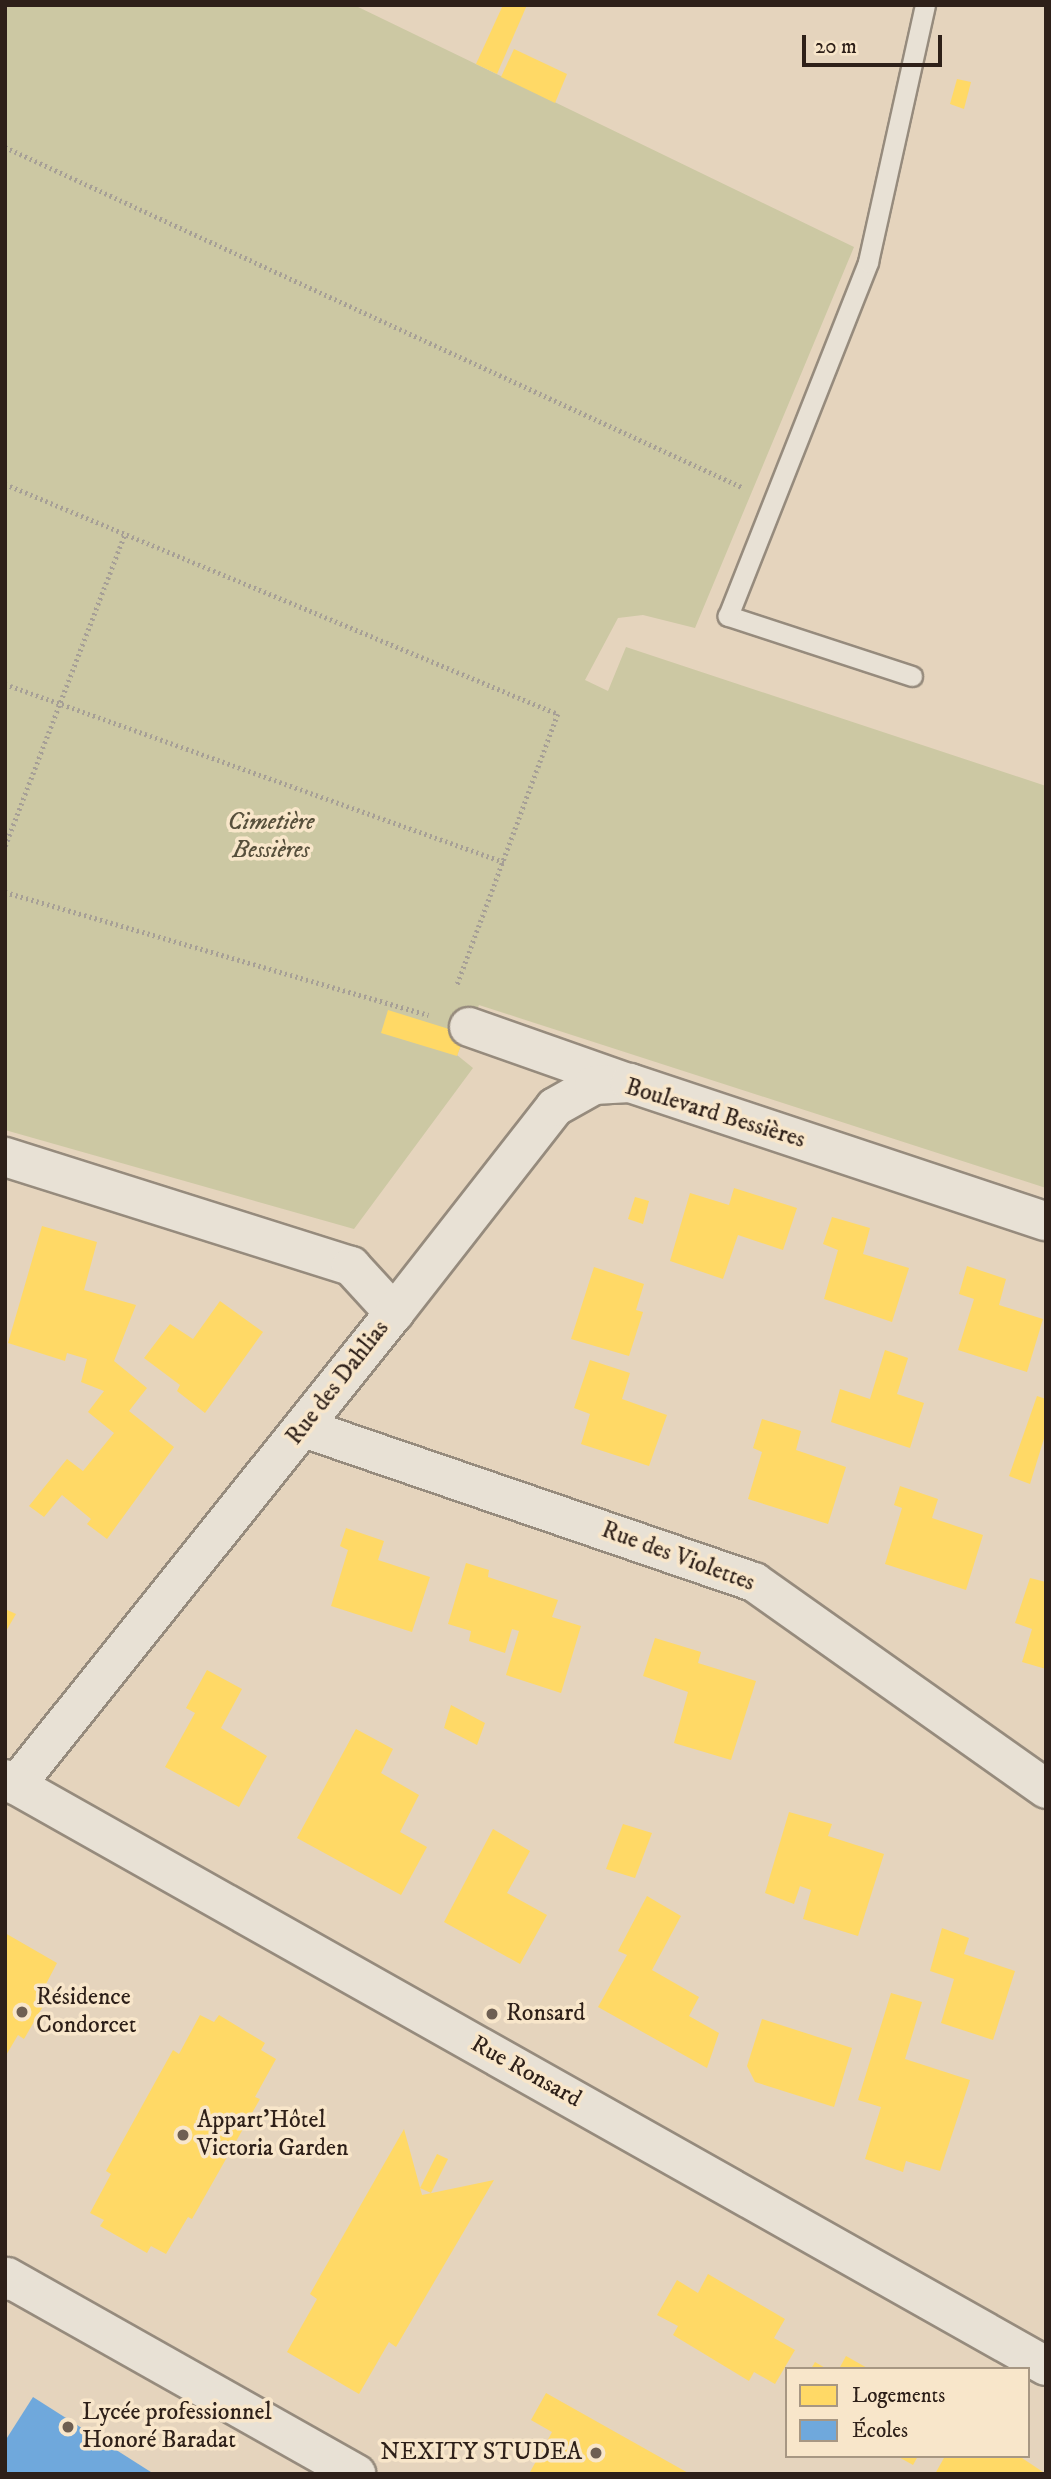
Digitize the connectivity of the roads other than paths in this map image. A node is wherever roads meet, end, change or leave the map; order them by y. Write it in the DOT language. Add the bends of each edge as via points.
graph roads {
  1 [pos="925,5"];
  2 [pos="912,676"];
  3 [pos="457,1023"];
  4 [pos="630,1083"];
  5 [pos="5,1157"];
  6 [pos="1046,1221"];
  7 [pos="394,1313"];
  8 [pos="304,1428"];
  9 [pos="11,1782"];
  10 [pos="1046,1789"];
  11 [pos="5,2281"];
  12 [pos="1046,2366"];
  13 [pos="356,2474"];
  1 -- 2 [label="lane" via="868,262 728,616"];
  3 -- 4 [label="street"];
  4 -- 6 [label="street, Boulevard Bessières"];
  4 -- 7 [label="street, Boulevard Bessières" via="594,1085 555,1107"];
  5 -- 7 [label="street, Rue des Dahlias" via="351,1266"];
  7 -- 8 [label="street, Rue des Dahlias"];
  8 -- 9 [label="street, Rue des Dahlias"];
  8 -- 10 [label="street, Rue des Violettes" via="754,1582"];
  9 -- 12 [label="street, Rue Ronsard"];
  11 -- 13 [label="street" via="8,2277"];
}
